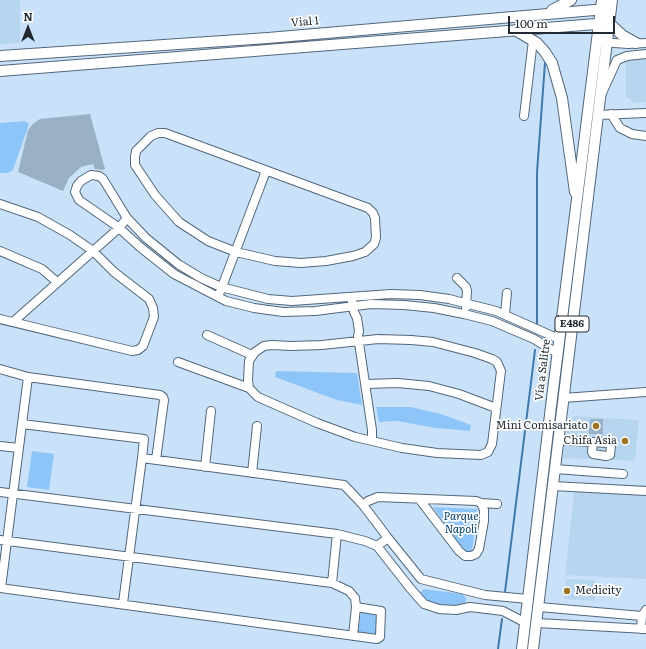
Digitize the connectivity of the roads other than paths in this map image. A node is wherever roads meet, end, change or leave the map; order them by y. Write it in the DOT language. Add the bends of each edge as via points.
graph roads {
  1 [pos="571,0"];
  2 [pos="607,4"];
  3 [pos="544,14"];
  4 [pos="604,24"];
  5 [pos="515,30"];
  6 [pos="533,40"];
  7 [pos="602,42"];
  8 [pos="641,43"];
  9 [pos="646,54"];
  10 [pos="637,55"];
  11 [pos="0,56"];
  12 [pos="0,71"];
  13 [pos="600,97"];
  14 [pos="646,113"];
  15 [pos="611,114"];
  16 [pos="598,115"];
  17 [pos="524,116"];
  18 [pos="646,136"];
  19 [pos="266,171"];
  20 [pos="0,204"];
  21 [pos="577,205"];
  22 [pos="127,218"];
  23 [pos="119,228"];
  24 [pos="0,251"];
  25 [pos="93,251"];
  26 [pos="236,252"];
  27 [pos="457,278"];
  28 [pos="58,282"];
  29 [pos="221,287"];
  30 [pos="507,293"];
  31 [pos="351,296"];
  32 [pos="218,297"];
  33 [pos="467,303"];
  34 [pos="353,309"];
  35 [pos="496,311"];
  36 [pos="464,314"];
  37 [pos="505,314"];
  38 [pos="0,318"];
  39 [pos="492,321"];
  40 [pos="13,322"];
  41 [pos="207,336"];
  42 [pos="358,339"];
  43 [pos="559,339"];
  44 [pos="557,353"];
  45 [pos="252,355"];
  46 [pos="178,362"];
  47 [pos="0,369"];
  48 [pos="28,377"];
  49 [pos="365,384"];
  50 [pos="249,388"];
  51 [pos="646,392"];
  52 [pos="563,398"];
  53 [pos="496,408"];
  54 [pos="211,411"];
  55 [pos="22,424"];
  56 [pos="256,426"];
  57 [pos="144,439"];
  58 [pos="558,440"];
  59 [pos="158,441"];
  60 [pos="372,441"];
  61 [pos="593,442"];
  62 [pos="0,446"];
  63 [pos="19,448"];
  64 [pos="142,458"];
  65 [pos="156,460"];
  66 [pos="205,467"];
  67 [pos="555,469"];
  68 [pos="252,472"];
  69 [pos="623,474"];
  70 [pos="553,486"];
  71 [pos="646,491"];
  72 [pos="0,492"];
  73 [pos="14,494"];
  74 [pos="420,500"];
  75 [pos="481,503"];
  76 [pos="497,504"];
  77 [pos="363,505"];
  78 [pos="135,509"];
  79 [pos="337,534"];
  80 [pos="388,538"];
  81 [pos="4,540"];
  82 [pos="377,546"];
  83 [pos="129,556"];
  84 [pos="422,579"];
  85 [pos="332,582"];
  86 [pos="1,588"];
  87 [pos="410,588"];
  88 [pos="471,592"];
  89 [pos="492,596"];
  90 [pos="505,597"];
  91 [pos="528,599"];
  92 [pos="123,604"];
  93 [pos="356,607"];
  94 [pos="539,607"];
  95 [pos="470,608"];
  96 [pos="491,609"];
  97 [pos="503,611"];
  98 [pos="583,611"];
  99 [pos="644,613"];
  100 [pos="612,614"];
  101 [pos="524,622"];
  102 [pos="537,623"];
  103 [pos="582,625"];
  104 [pos="611,627"];
  105 [pos="643,629"];
  106 [pos="353,636"];
  107 [pos="522,649"];
  108 [pos="533,649"];
  1 -- 3 [label="main road"];
  2 -- 3 [label="main road, Vial 1"];
  2 -- 4 [label="main road, Vía a Salitre / E486"];
  3 -- 11 [label="main road, Vial 1" via="268,38"];
  4 -- 5 [label="main road"];
  4 -- 7 [label="main road, Vía a Salitre / E486"];
  4 -- 8 [label="main road"];
  5 -- 6 [label="main road"];
  5 -- 12 [label="main road"];
  6 -- 17 [label="street"];
  6 -- 21 [label="main road" via="545,52 558,79"];
  7 -- 8 [label="street"];
  7 -- 13 [label="main road, Vía a Salitre / E486"];
  7 -- 21 [label="main road, Vía a Salitre / E486"];
  8 -- 10 [label="street"];
  9 -- 10 [label="street"];
  10 -- 13 [label="street" via="617,60"];
  13 -- 16 [label="main road, Vía a Salitre / E486"];
  14 -- 15 [label="street"];
  15 -- 16 [label="street"];
  15 -- 18 [label="street" via="620,128 632,134"];
  16 -- 52 [label="main road, Vía a Salitre / E486"];
  19 -- 26 [label="street"];
  19 -- 26 [label="street" via="368,208 374,218 374,244 365,252 352,256 301,264"];
  19 -- 26 [label="street" via="165,133 151,136 136,151 135,165 155,195 179,222 208,241"];
  20 -- 25 [label="street" via="38,217"];
  21 -- 43 [label="main road, Vía a Salitre / E486"];
  22 -- 23 [label="street"];
  22 -- 23 [label="street" via="103,179 91,175 81,181 75,192 79,200"];
  22 -- 29 [label="street" via="146,238 178,264"];
  23 -- 25 [label="street"];
  23 -- 32 [label="street" via="174,274"];
  24 -- 28 [label="street" via="42,269"];
  25 -- 28 [label="street"];
  25 -- 40 [label="street" via="114,272 149,299 154,317 143,346 132,351"];
  26 -- 29 [label="street"];
  27 -- 33 [label="street" via="466,287"];
  28 -- 40 [label="street"];
  29 -- 31 [label="street" via="268,299 292,301"];
  29 -- 32 [label="street"];
  30 -- 37 [label="street"];
  31 -- 33 [label="street" via="420,295"];
  31 -- 34 [label="street"];
  32 -- 34 [label="street" via="247,307 283,312"];
  33 -- 35 [label="street"];
  33 -- 36 [label="street"];
  34 -- 36 [label="street" via="371,304 404,305"];
  34 -- 42 [label="street" via="354,332"];
  35 -- 37 [label="street"];
  35 -- 39 [label="street"];
  36 -- 39 [label="street"];
  37 -- 43 [label="street"];
  38 -- 40 [label="street"];
  39 -- 44 [label="street" via="534,338"];
  41 -- 45 [label="street"];
  42 -- 45 [label="street" via="307,346 268,345 260,347"];
  42 -- 49 [label="street"];
  42 -- 53 [label="street" via="424,341 459,348 494,360 501,371"];
  43 -- 44 [label="main road, Vía a Salitre / E486"];
  44 -- 91 [label="main road, Vía a Salitre / E486"];
  45 -- 50 [label="street" via="248,365"];
  46 -- 50 [label="street"];
  47 -- 48 [label="street"];
  48 -- 55 [label="street"];
  48 -- 59 [label="street" via="160,395 164,400"];
  49 -- 53 [label="street" via="398,383 429,386"];
  49 -- 60 [label="street"];
  50 -- 60 [label="street" via="258,397 274,405 356,438"];
  51 -- 52 [label="street"];
  52 -- 58 [label="main road, Vía a Salitre / E486"];
  53 -- 60 [label="street" via="492,447 483,455 437,453"];
  54 -- 66 [label="street"];
  55 -- 57 [label="street"];
  55 -- 63 [label="street"];
  56 -- 68 [label="street"];
  57 -- 59 [label="street"];
  57 -- 64 [label="street"];
  58 -- 61 [label="street"];
  58 -- 67 [label="main road, Vía a Salitre / E486"];
  59 -- 65 [label="street"];
  62 -- 63 [label="street"];
  63 -- 73 [label="street"];
  64 -- 65 [label="street"];
  64 -- 78 [label="street"];
  65 -- 66 [label="street"];
  66 -- 68 [label="street"];
  67 -- 69 [label="street"];
  67 -- 70 [label="main road, Vía a Salitre / E486"];
  68 -- 77 [label="street" via="344,485"];
  70 -- 71 [label="street"];
  70 -- 94 [label="main road, Vía a Salitre / E486"];
  72 -- 73 [label="street"];
  73 -- 78 [label="street"];
  73 -- 81 [label="street"];
  74 -- 75 [label="street"];
  74 -- 75 [label="street" via="465,556 476,554 479,549 484,521"];
  74 -- 77 [label="street" via="378,497"];
  75 -- 76 [label="street"];
  77 -- 80 [label="street"];
  78 -- 79 [label="street"];
  78 -- 83 [label="street"];
  79 -- 82 [label="street"];
  79 -- 85 [label="street"];
  80 -- 82 [label="street"];
  80 -- 84 [label="street"];
  81 -- 83 [label="street"];
  81 -- 86 [label="street"];
  82 -- 87 [label="street"];
  83 -- 85 [label="street"];
  83 -- 92 [label="street"];
  84 -- 87 [label="street"];
  84 -- 88 [label="street"];
  85 -- 93 [label="street" via="349,591 355,598"];
  86 -- 92 [label="street"];
  87 -- 95 [label="street" via="424,604 439,609"];
  88 -- 89 [label="street"];
  88 -- 95 [label="street"];
  89 -- 90 [label="street"];
  89 -- 96 [label="street"];
  90 -- 91 [label="street"];
  90 -- 97 [label="street"];
  91 -- 101 [label="main road, Vía a Salitre / E486"];
  92 -- 106 [label="street"];
  93 -- 106 [label="street"];
  93 -- 106 [label="street" via="381,611 380,637 377,639"];
  94 -- 98 [label="street"];
  94 -- 102 [label="main road, Vía a Salitre / E486"];
  95 -- 96 [label="street"];
  96 -- 97 [label="street"];
  97 -- 101 [label="street"];
  98 -- 100 [label="street"];
  98 -- 103 [label="street"];
  99 -- 100 [label="street"];
  99 -- 105 [label="street"];
  100 -- 104 [label="street"];
  101 -- 107 [label="main road, Vía a Salitre / E486"];
  102 -- 103 [label="street"];
  102 -- 108 [label="main road, Vía a Salitre / E486"];
  103 -- 104 [label="street"];
  104 -- 105 [label="street"];
}
